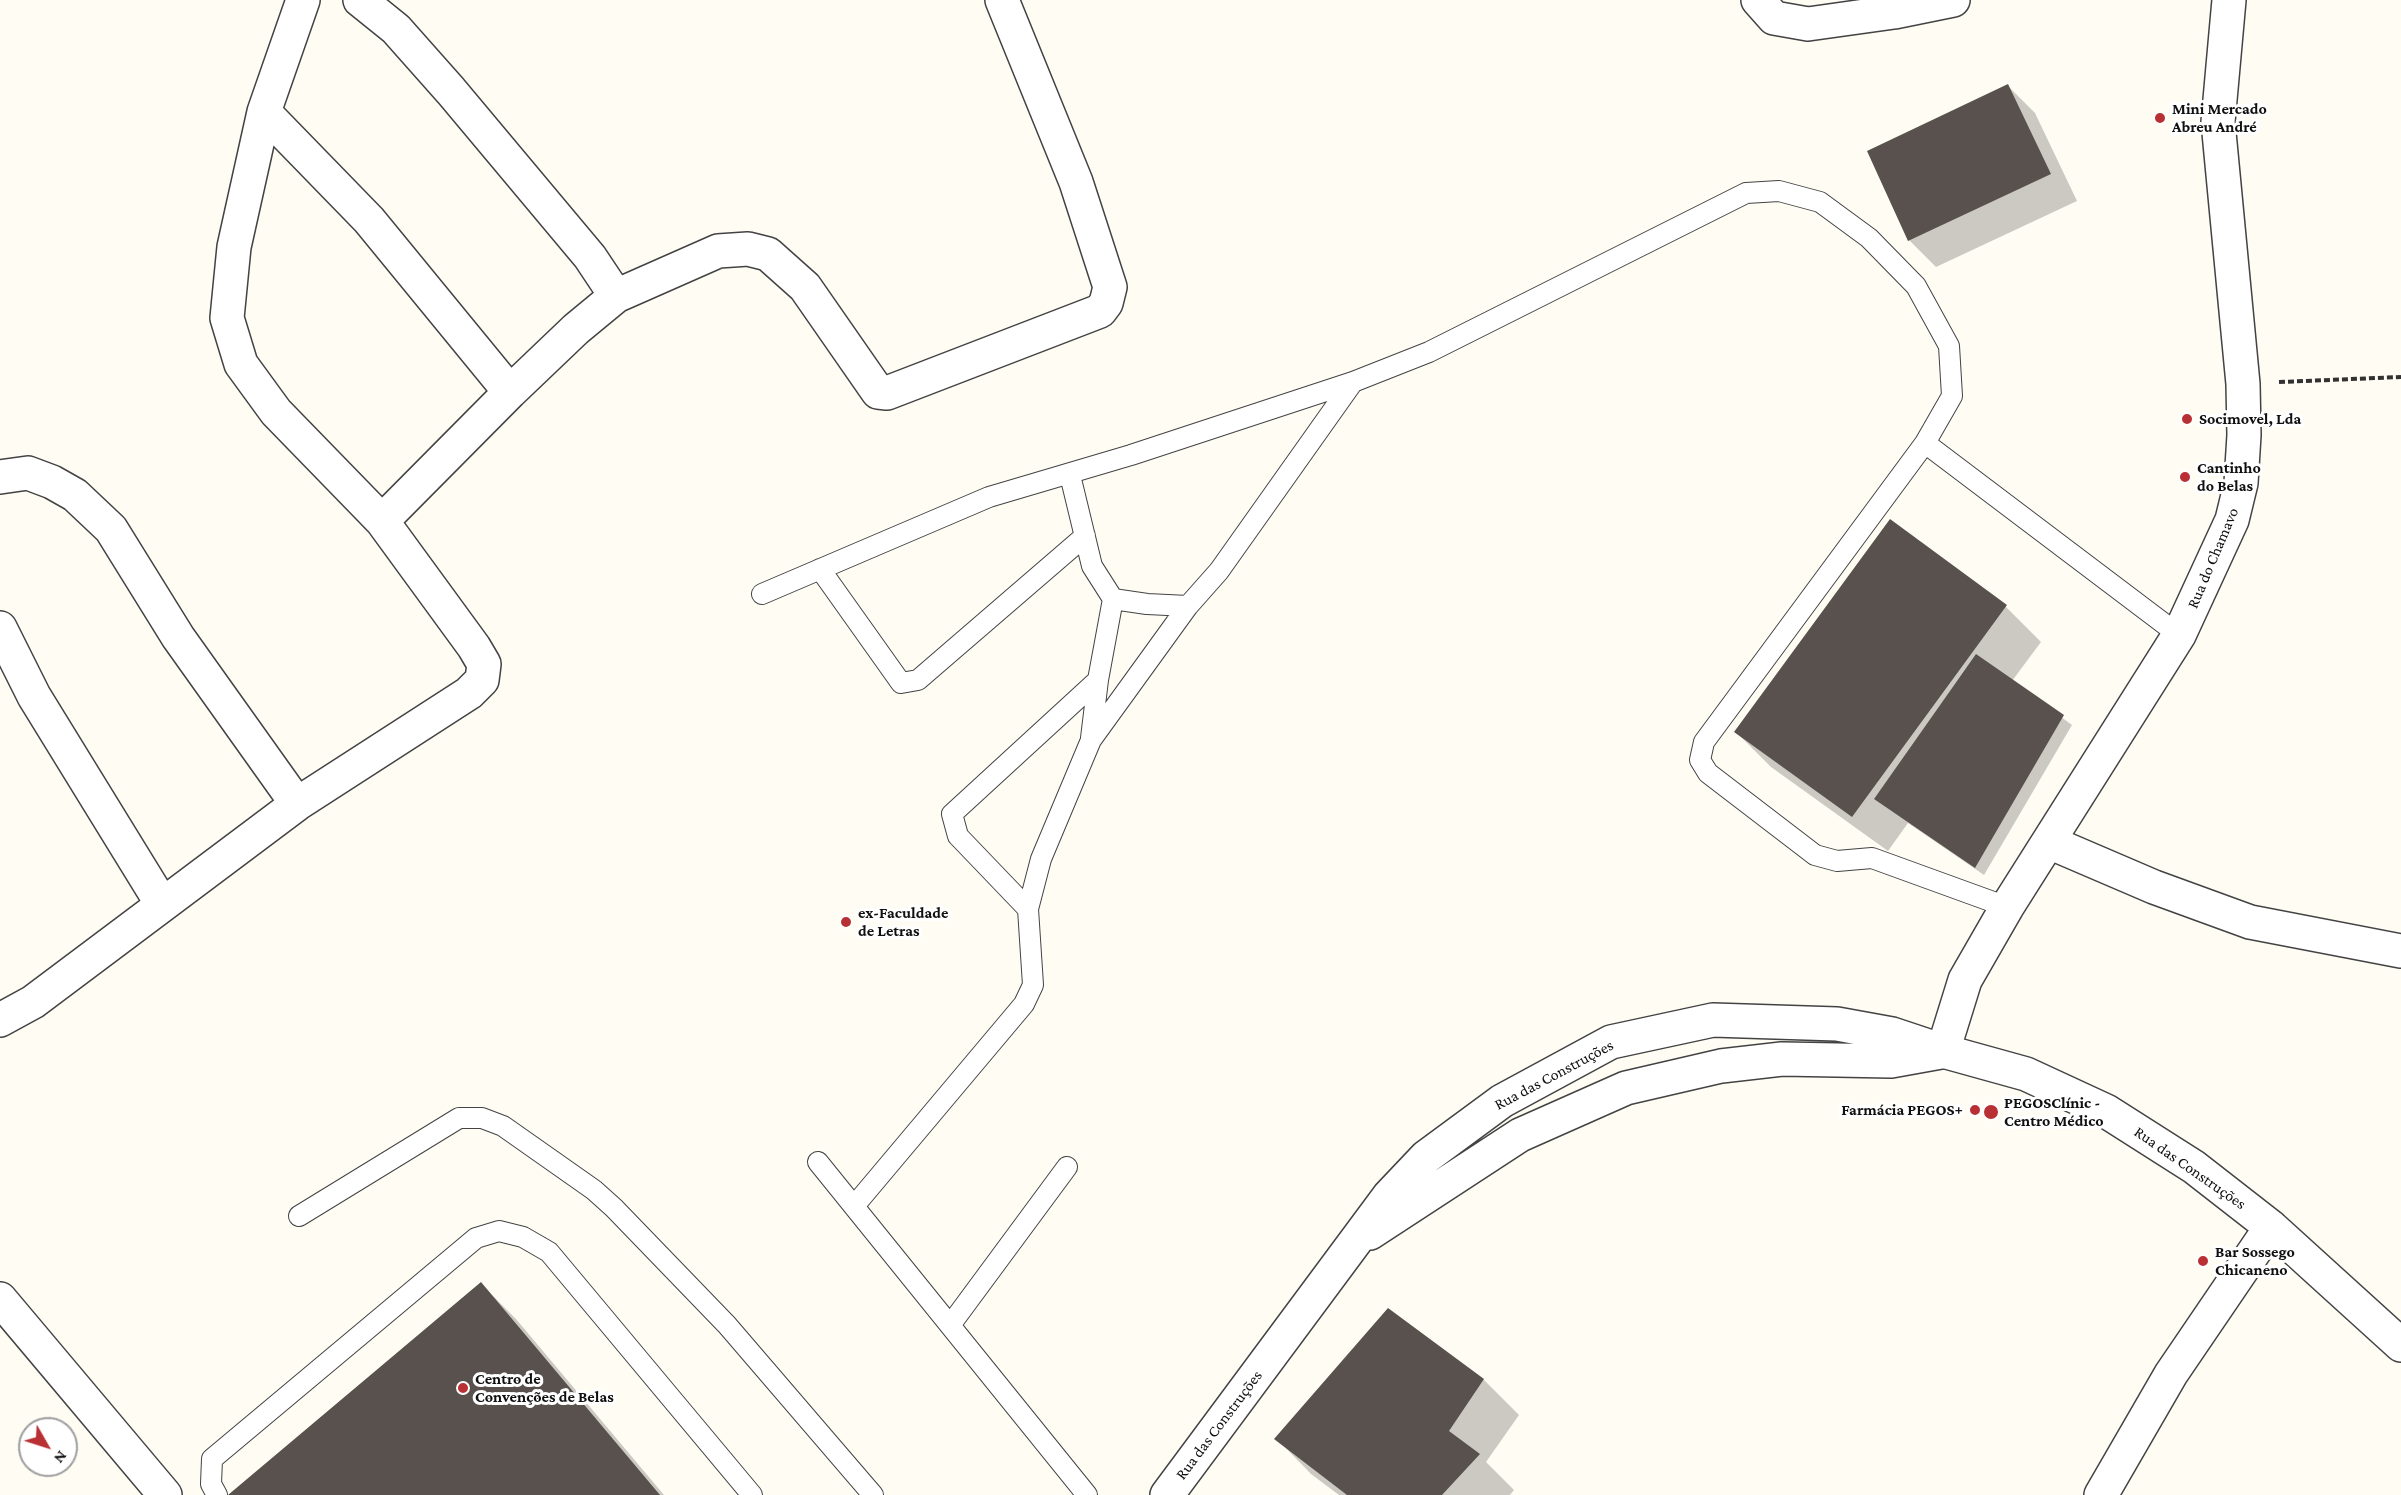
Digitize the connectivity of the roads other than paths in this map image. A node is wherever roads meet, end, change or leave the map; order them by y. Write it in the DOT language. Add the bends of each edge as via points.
graph roads {
  1 [pos="303,0"];
  2 [pos="360,0"];
  3 [pos="1002,0"];
  4 [pos="1758,0"];
  5 [pos="1953,0"];
  6 [pos="2229,0"];
  7 [pos="264,112"];
  8 [pos="616,296"];
  9 [pos="1353,382"];
  10 [pos="510,392"];
  11 [pos="1925,443"];
  12 [pos="1070,475"];
  13 [pos="0,477"];
  14 [pos="382,521"];
  15 [pos="1085,536"];
  16 [pos="820,569"];
  17 [pos="762,594"];
  18 [pos="1113,599"];
  19 [pos="1188,606"];
  20 [pos="0,628"];
  21 [pos="2180,635"];
  22 [pos="1098,680"];
  23 [pos="1090,740"];
  24 [pos="297,804"];
  25 [pos="2049,842"];
  26 [pos="162,904"];
  27 [pos="2007,907"];
  28 [pos="1028,909"];
  29 [pos="2401,951"];
  30 [pos="0,1020"];
  31 [pos="1943,1052"];
  32 [pos="818,1162"];
  33 [pos="1067,1167"];
  34 [pos="855,1205"];
  35 [pos="299,1216"];
  36 [pos="2271,1227"];
  37 [pos="1359,1240"];
  38 [pos="0,1299"];
  39 [pos="951,1324"];
  40 [pos="2401,1345"];
  41 [pos="165,1495"];
  42 [pos="217,1495"];
  43 [pos="752,1495"];
  44 [pos="873,1495"];
  45 [pos="1087,1495"];
  46 [pos="1167,1495"];
  47 [pos="2101,1495"];
  1 -- 7 [label="street"];
  2 -- 8 [label="street" via="396,29 451,90 590,257"];
  3 -- 8 [label="street" via="1076,182 1107,277 1107,303 1100,311 888,393 878,392 805,287 768,254 748,249 718,251"];
  4 -- 5 [label="street" via="1774,18 1808,24"];
  6 -- 21 [label="street, Rua do Chamavo" via="2218,122 2243,384 2241,483 2232,520"];
  7 -- 10 [label="street" via="369,219"];
  7 -- 14 [label="street" via="234,247 227,318 241,364 276,412"];
  8 -- 10 [label="street"];
  9 -- 11 [label="lane" via="1429,352 1746,194 1779,191 1820,202 1869,238 1916,286 1948,346 1952,396"];
  9 -- 12 [label="lane"];
  9 -- 19 [label="lane" via="1219,571"];
  10 -- 14 [label="street"];
  11 -- 21 [label="lane"];
  11 -- 27 [label="lane" via="1704,742 1700,760 1708,772 1815,855 1837,861 1872,858"];
  12 -- 15 [label="lane"];
  12 -- 16 [label="lane" via="989,497"];
  13 -- 24 [label="street" via="28,473 51,482 75,495 111,529 178,637"];
  14 -- 24 [label="street" via="474,647 484,664 482,680 469,693"];
  15 -- 16 [label="lane" via="918,680 901,683"];
  15 -- 18 [label="lane" via="1092,566"];
  16 -- 17 [label="lane"];
  18 -- 19 [label="lane"];
  18 -- 22 [label="lane"];
  19 -- 23 [label="lane"];
  20 -- 26 [label="street" via="34,696"];
  21 -- 25 [label="street, Rua do Chamavo"];
  22 -- 23 [label="lane"];
  22 -- 28 [label="lane" via="952,814 958,837"];
  23 -- 28 [label="lane" via="1041,859"];
  24 -- 26 [label="street"];
  25 -- 27 [label="street, Rua do Chamavo"];
  25 -- 29 [label="street" via="2250,922"];
  26 -- 30 [label="street" via="33,1002"];
  27 -- 31 [label="street, Rua do Chamavo" via="1965,980"];
  28 -- 34 [label="lane" via="1034,985 1024,1004"];
  31 -- 36 [label="street, Rua das Construções" via="2026,1074 2106,1111 2194,1167"];
  31 -- 37 [label="street, Rua das Construções" via="1891,1061 1782,1059 1721,1066 1626,1088 1520,1135"];
  31 -- 37 [label="street, Rua das Construções" via="1892,1034 1837,1024 1775,1020 1713,1020 1611,1042 1502,1101 1426,1156 1389,1196"];
  32 -- 34 [label="lane"];
  33 -- 39 [label="lane"];
  34 -- 39 [label="lane"];
  35 -- 44 [label="lane" via="459,1118 482,1118 503,1126 614,1208 727,1325"];
  36 -- 40 [label="street, Rua das Construções"];
  36 -- 47 [label="street" via="2171,1374"];
  37 -- 46 [label="street, Rua das Construções"];
  38 -- 41 [label="street"];
  39 -- 45 [label="lane"];
  42 -- 43 [label="lane" via="211,1484 212,1459 476,1238 499,1231 523,1237 549,1252"];
}
